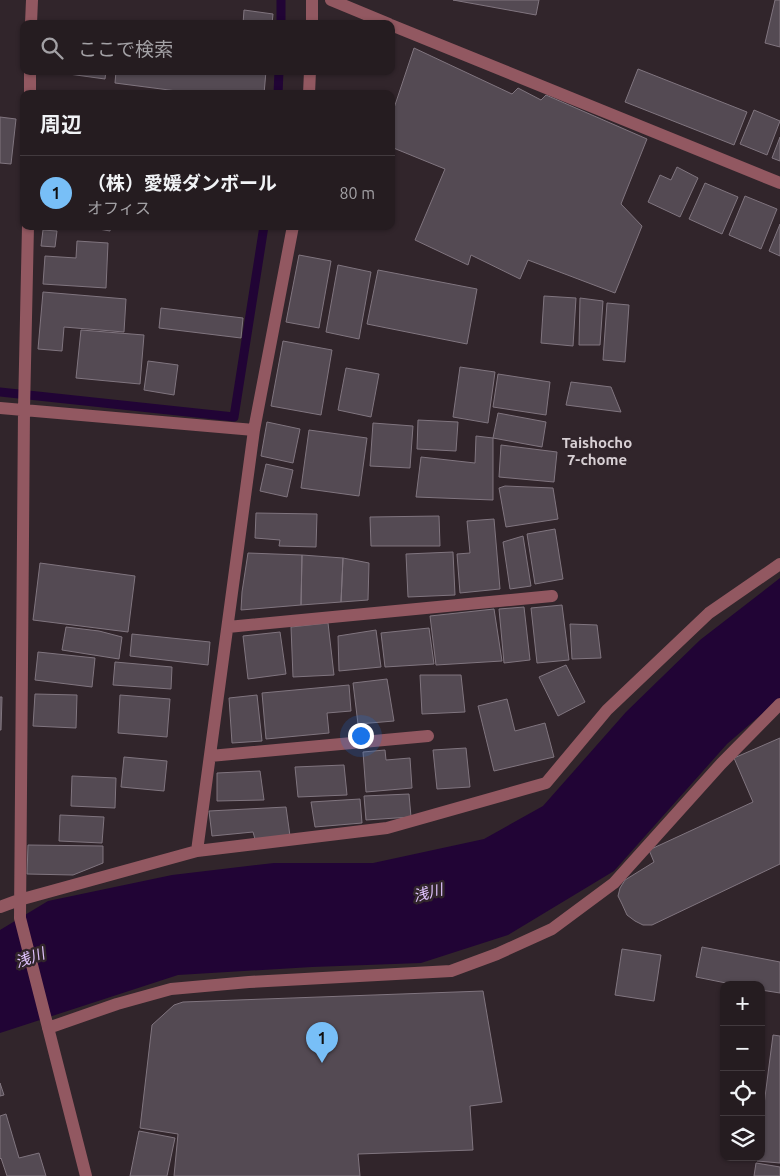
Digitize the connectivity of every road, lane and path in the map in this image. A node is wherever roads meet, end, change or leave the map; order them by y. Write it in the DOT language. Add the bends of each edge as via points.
graph roads {
  1 [pos="32,0"];
  2 [pos="312,0"];
  3 [pos="331,0"];
  4 [pos="31,20"];
  5 [pos="312,20"];
  6 [pos="380,20"];
  7 [pos="395,26"];
  8 [pos="30,75"];
  9 [pos="310,75"];
  10 [pos="30,90"];
  11 [pos="309,90"];
  12 [pos="780,183"];
  13 [pos="28,230"];
  14 [pos="292,230"];
  15 [pos="0,408"];
  16 [pos="24,410"];
  17 [pos="254,430"];
  18 [pos="780,564"];
  19 [pos="552,596"];
  20 [pos="228,627"];
  21 [pos="780,704"];
  22 [pos="428,736"];
  23 [pos="210,756"];
  24 [pos="197,851"];
  25 [pos="19,900"];
  26 [pos="0,907"];
  27 [pos="48,1028"];
  28 [pos="86,1176"];
  1 -- 4 [label="street"];
  2 -- 5 [label="street"];
  3 -- 6 [label="street"];
  7 -- 12 [label="street"];
  8 -- 10 [label="street"];
  9 -- 11 [label="street"];
  13 -- 16 [label="street"];
  14 -- 17 [label="street"];
  15 -- 16 [label="street"];
  16 -- 17 [label="street"];
  16 -- 25 [label="street"];
  17 -- 20 [label="street"];
  18 -- 24 [label="street" via="709,614 607,710 546,783 387,828"];
  19 -- 20 [label="street"];
  20 -- 23 [label="street"];
  21 -- 27 [label="street" via="614,883 552,928 497,954 451,971 171,989"];
  22 -- 23 [label="street"];
  23 -- 24 [label="street"];
  24 -- 25 [label="street"];
  25 -- 26 [label="street"];
  25 -- 27 [label="street" via="20,918"];
  27 -- 28 [label="street"];
}
